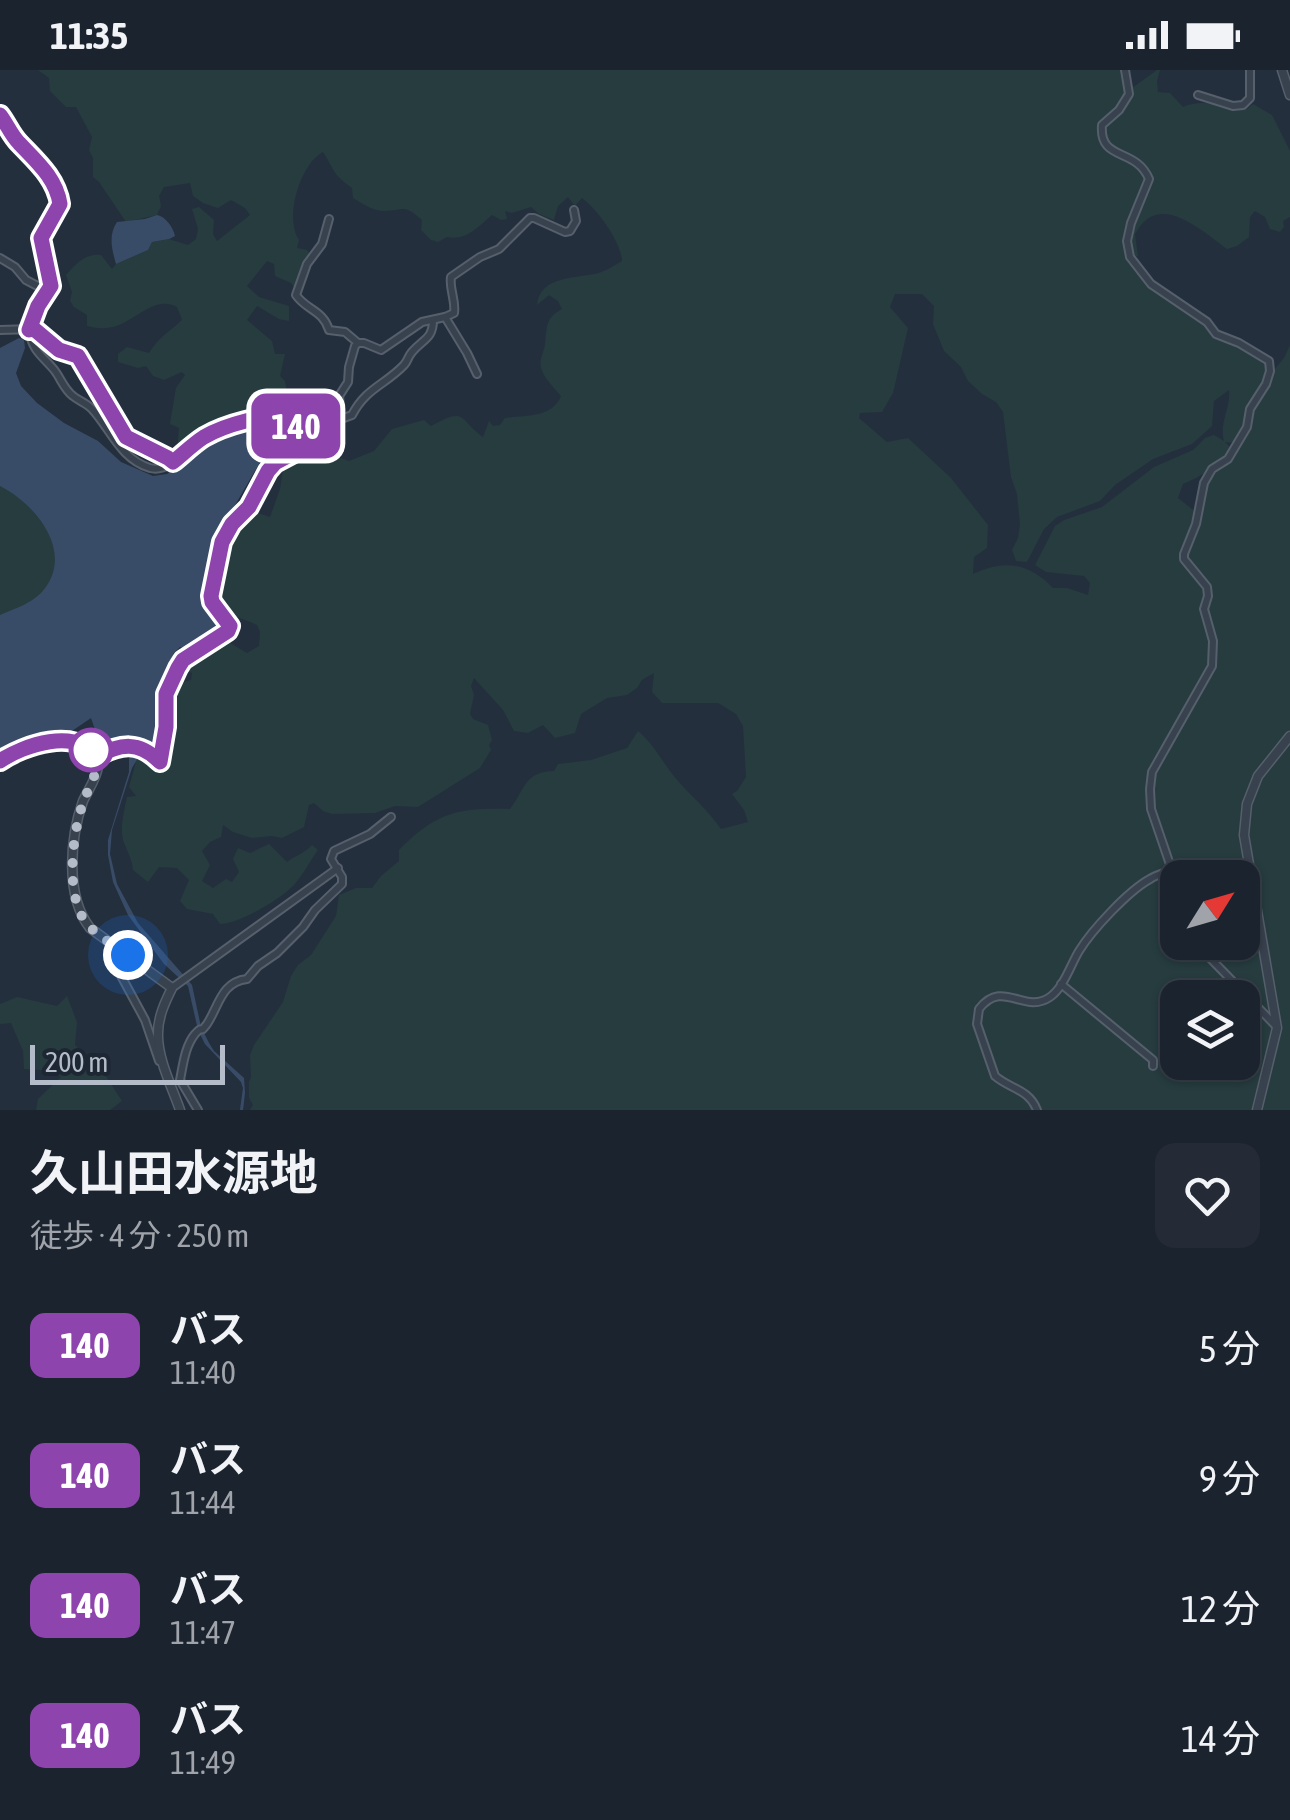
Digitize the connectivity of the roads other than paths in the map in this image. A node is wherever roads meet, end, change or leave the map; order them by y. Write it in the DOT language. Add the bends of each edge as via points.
graph roads {
  1 [pos="1125,70"];
  2 [pos="1250,70"];
  3 [pos="1282,70"];
  4 [pos="1198,95"];
  5 [pos="1290,95"];
  6 [pos="0,115"];
  7 [pos="574,210"];
  8 [pos="329,219"];
  9 [pos="0,258"];
  10 [pos="46,291"];
  11 [pos="445,318"];
  12 [pos="433,320"];
  13 [pos="0,330"];
  14 [pos="29,330"];
  15 [pos="358,343"];
  16 [pos="477,374"];
  17 [pos="341,420"];
  18 [pos="307,446"];
  19 [pos="173,462"];
  20 [pos="1290,736"];
  21 [pos="99,755"];
  22 [pos="0,761"];
  23 [pos="391,817"];
  24 [pos="1169,860"];
  25 [pos="338,868"];
  26 [pos="1160,874"];
  27 [pos="132,958"];
  28 [pos="1212,960"];
  29 [pos="1061,984"];
  30 [pos="172,988"];
  31 [pos="1277,1028"];
  32 [pos="1290,1033"];
  33 [pos="1153,1066"];
  34 [pos="178,1110"];
  35 [pos="198,1110"];
  36 [pos="1037,1110"];
  37 [pos="1257,1110"];
  1 -- 24 [label="street" via="1129,94 1101,133 1108,148 1138,162 1148,179 1130,223 1130,257 1151,284 1223,338 1257,353 1270,370 1238,444 1204,482 1184,554 1207,588 1213,654 1152,772 1151,808"];
  2 -- 4 [label="street" via="1244,105"];
  3 -- 5 [label="street"];
  6 -- 10 [label="street" via="58,192 60,204 41,238 51,278"];
  7 -- 11 [label="street" via="570,231 530,218 499,249 451,276 454,313"];
  8 -- 15 [label="street" via="296,295 321,314 328,330"];
  9 -- 10 [label="street"];
  10 -- 14 [label="street"];
  11 -- 12 [label="street"];
  11 -- 16 [label="street"];
  12 -- 15 [label="street" via="381,350"];
  12 -- 17 [label="street" via="428,338"];
  13 -- 14 [label="street"];
  14 -- 19 [label="street" via="78,356 126,437"];
  14 -- 19 [label="street" via="36,352 70,394 93,410 114,442 148,467"];
  15 -- 17 [label="street" via="339,396"];
  17 -- 18 [label="street"];
  18 -- 19 [label="street" via="287,418 257,419 203,438"];
  18 -- 21 [label="street" via="275,463 225,535 211,596 230,626 178,668 166,694 160,762 131,745"];
  20 -- 31 [label="street" via="1258,776 1244,836"];
  21 -- 22 [label="street" via="68,740"];
  21 -- 27 [label="street" via="78,821 74,888 90,928"];
  23 -- 25 [label="street" via="334,850"];
  25 -- 30 [label="street"];
  25 -- 35 [label="street" via="342,884 277,953 222,993 189,1045 180,1080"];
  26 -- 29 [label="street" via="1090,933"];
  27 -- 30 [label="street"];
  27 -- 34 [label="street" via="119,972 145,1020"];
  28 -- 31 [label="street"];
  29 -- 33 [label="street" via="1154,1060"];
  29 -- 36 [label="street" via="1040,1002 992,998 976,1018 995,1076 1022,1091"];
  30 -- 34 [label="street" via="158,1034"];
  31 -- 32 [label="street"];
  31 -- 37 [label="street"];
}
